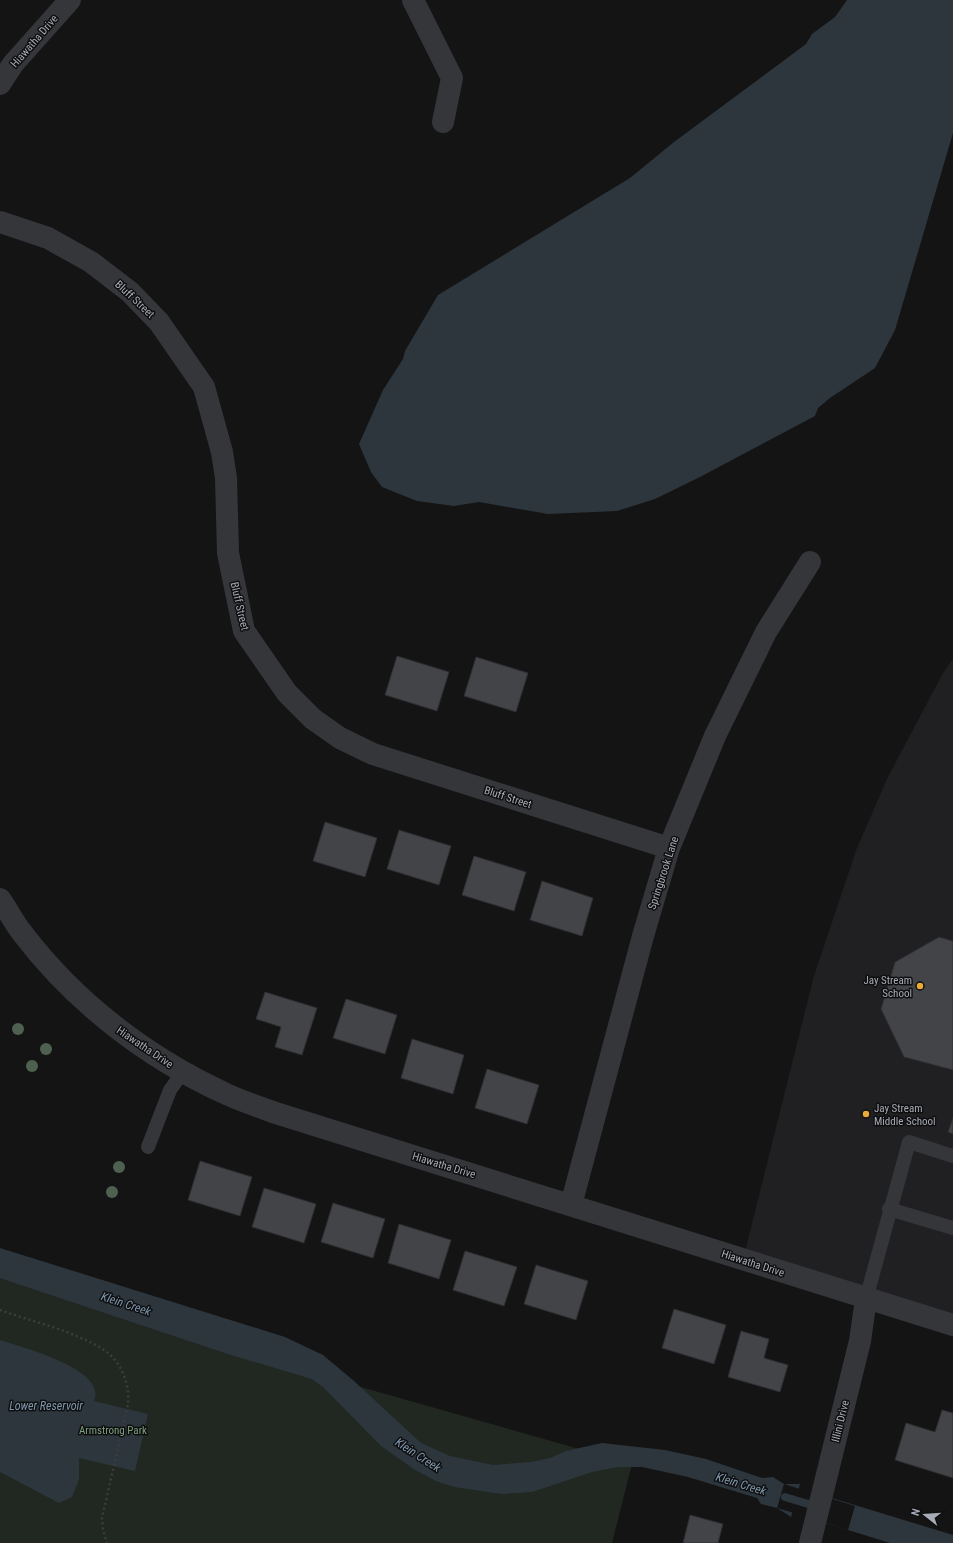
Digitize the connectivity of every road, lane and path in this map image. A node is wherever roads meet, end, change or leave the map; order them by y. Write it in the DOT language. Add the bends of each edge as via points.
graph roads {
  1 [pos="70,0"];
  2 [pos="413,0"];
  3 [pos="0,84"];
  4 [pos="443,122"];
  5 [pos="0,222"];
  6 [pos="810,562"];
  7 [pos="670,848"];
  8 [pos="0,898"];
  9 [pos="6,922"];
  10 [pos="183,1072"];
  11 [pos="148,1147"];
  12 [pos="953,1156"];
  13 [pos="571,1205"];
  14 [pos="890,1209"];
  15 [pos="953,1228"];
  16 [pos="866,1299"];
  17 [pos="0,1310"];
  18 [pos="953,1325"];
  19 [pos="107,1543"];
  20 [pos="810,1543"];
  1 -- 3 [label="street, Hiawatha Drive" via="13,64"];
  2 -- 4 [label="street" via="452,78"];
  5 -- 7 [label="street, Bluff Street" via="48,238 91,262 130,292 159,322 204,387 222,452 226,478 228,553 244,631 287,693 313,719 340,738 373,754"];
  6 -- 7 [label="street, Springbrook Lane" via="766,632 714,736"];
  7 -- 13 [label="street, Springbrook Lane" via="643,936"];
  8 -- 9 [label="street, Hiawatha Drive"];
  9 -- 10 [label="street, Hiawatha Drive" via="22,934 73,990 140,1046"];
  10 -- 11 [label="lane" via="170,1090"];
  10 -- 13 [label="street, Hiawatha Drive" via="223,1093 279,1114"];
  12 -- 14 [label="lane" via="909,1142"];
  13 -- 16 [label="street, Hiawatha Drive"];
  14 -- 15 [label="lane"];
  14 -- 16 [label="lane"];
  16 -- 18 [label="street, Hiawatha Drive"];
  16 -- 20 [label="street, Illini Drive" via="860,1341"];
  17 -- 19 [label="path" via="78,1337 105,1350 117,1363 125,1378 129,1391 128,1404 102,1518"];
}
